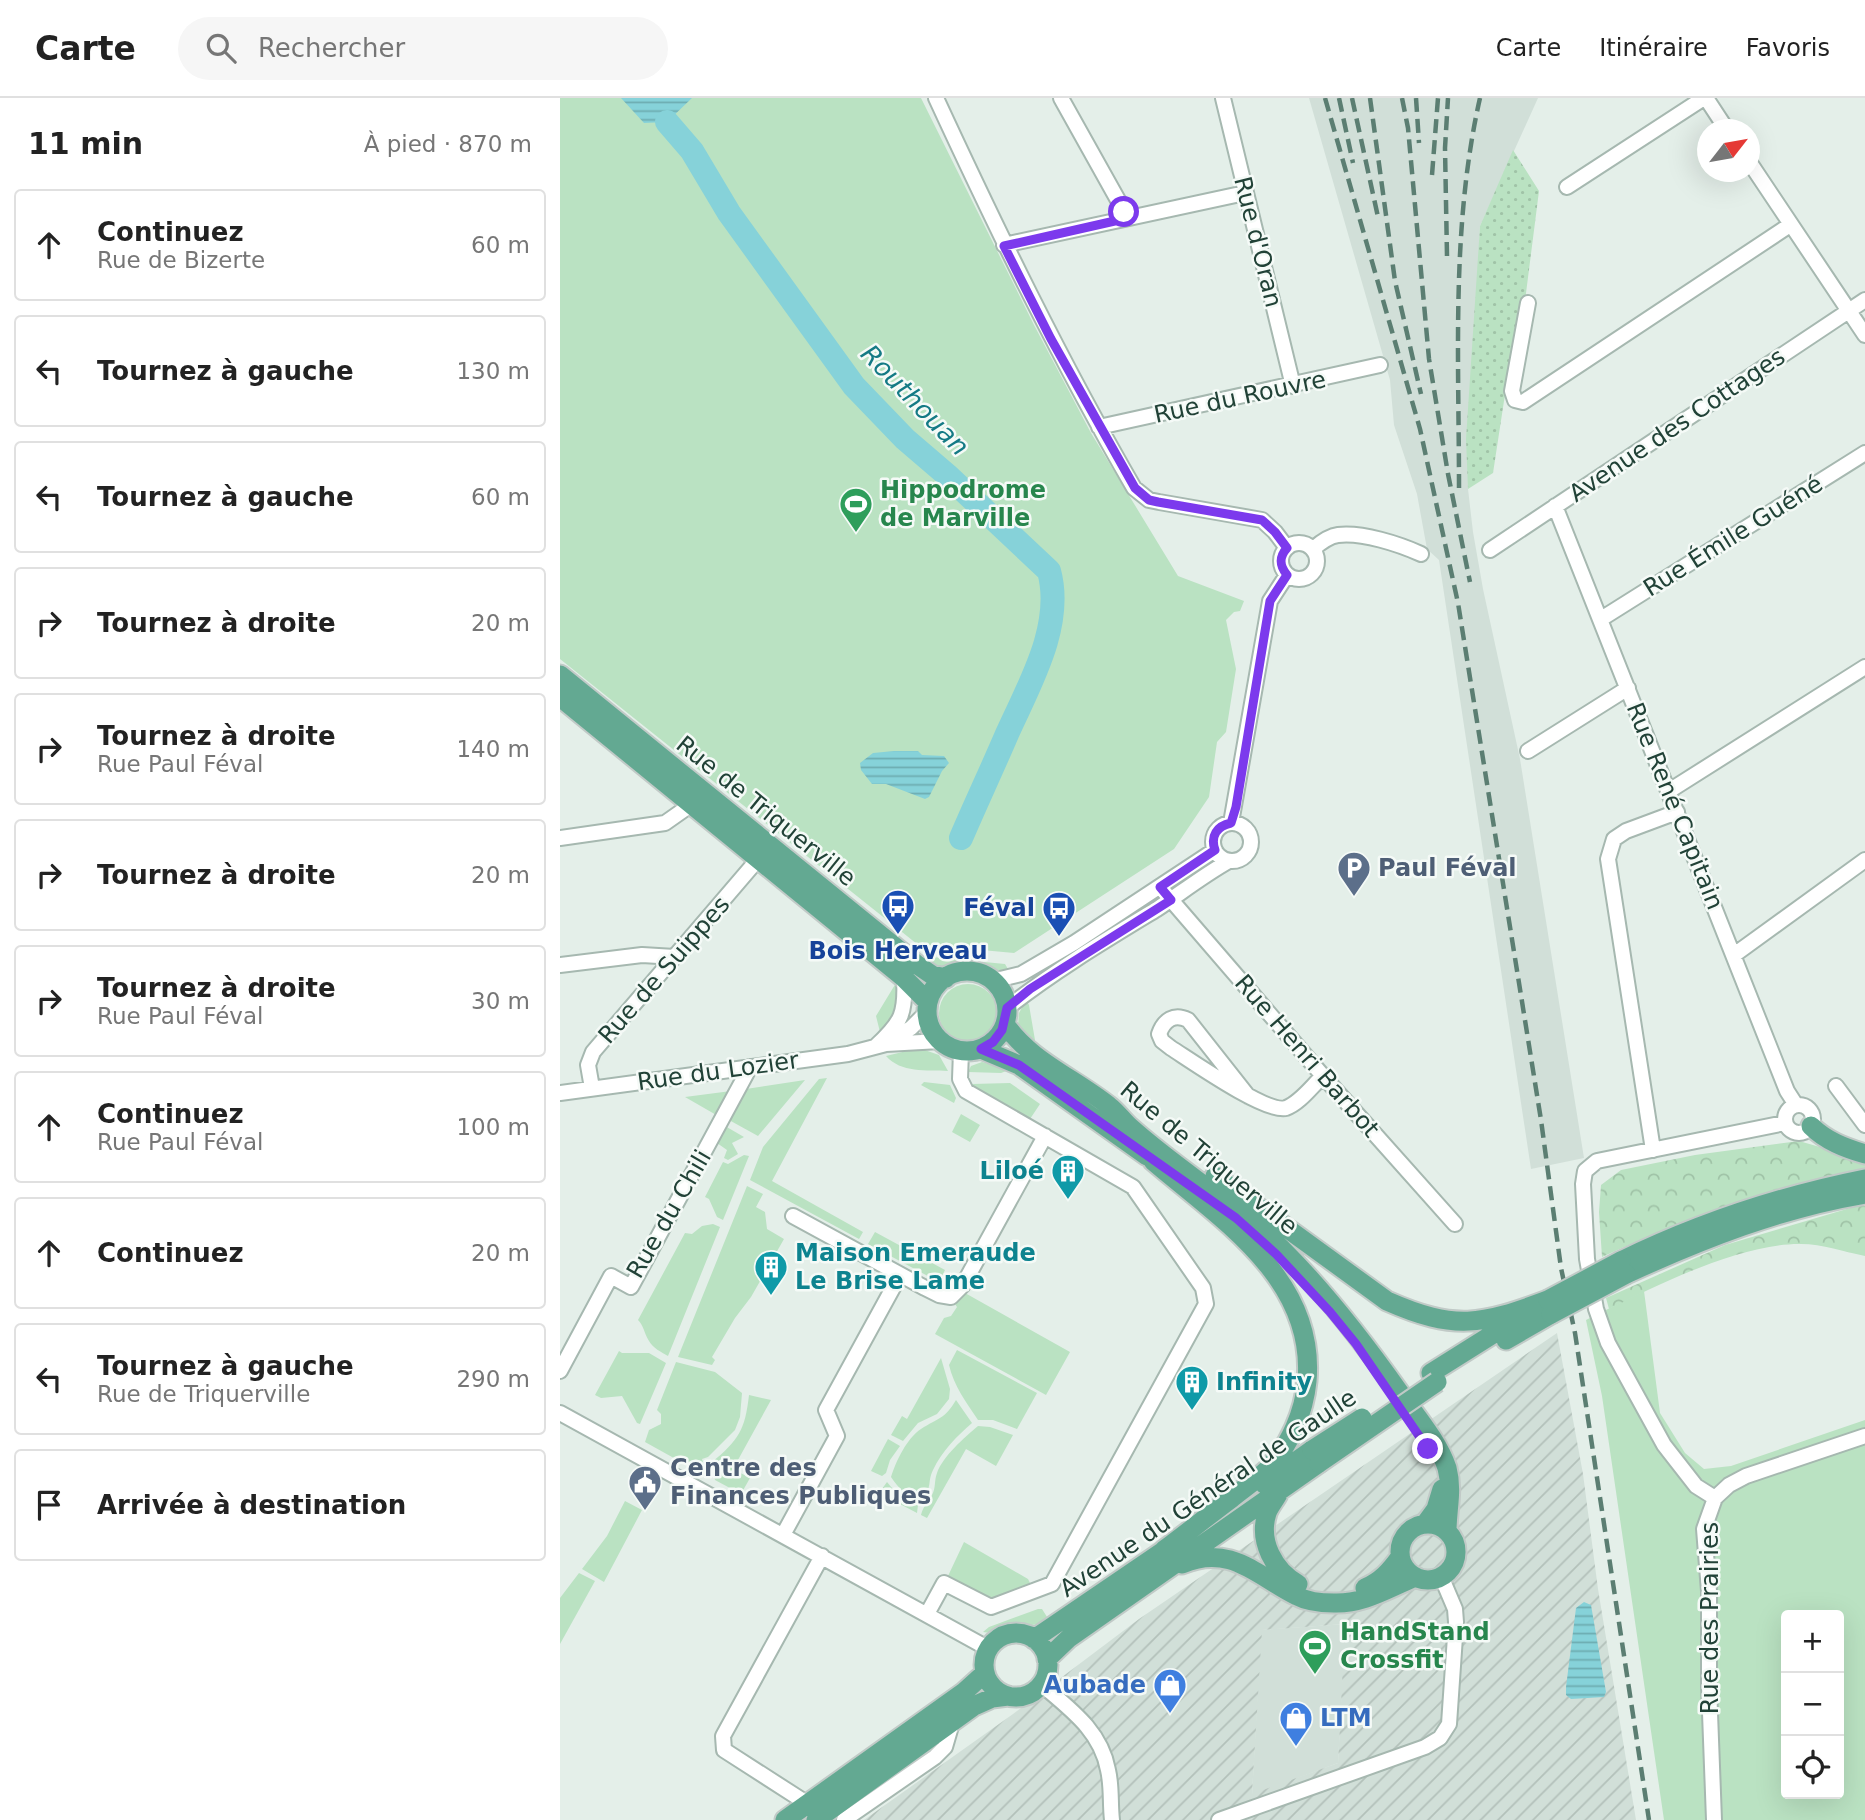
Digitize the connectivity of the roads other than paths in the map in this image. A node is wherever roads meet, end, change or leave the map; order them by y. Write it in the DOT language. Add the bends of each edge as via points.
graph roads {
  1 [pos="936,98"];
  2 [pos="1061,98"];
  3 [pos="1223,98"];
  4 [pos="1705,98"];
  5 [pos="1719,119"];
  6 [pos="1760,180"];
  7 [pos="1567,187"];
  8 [pos="1245,192"];
  9 [pos="1128,218"];
  10 [pos="1790,225"];
  11 [pos="1004,246"];
  12 [pos="1865,300"];
  13 [pos="1528,303"];
  14 [pos="1849,311"];
  15 [pos="1865,335"];
  16 [pos="1380,365"];
  17 [pos="1293,386"];
  18 [pos="1099,427"];
  19 [pos="1865,453"];
  20 [pos="1555,506"];
  21 [pos="1287,548"];
  22 [pos="1313,549"];
  23 [pos="1489,550"];
  24 [pos="1421,554"];
  25 [pos="1287,575"];
  26 [pos="1601,619"];
  27 [pos="1865,667"];
  28 [pos="560,675"];
  29 [pos="1628,688"];
  30 [pos="560,697"];
  31 [pos="1528,751"];
  32 [pos="1670,791"];
  33 [pos="692,804"];
  34 [pos="1677,812"];
  35 [pos="1231,823"];
  36 [pos="560,838"];
  37 [pos="1215,850"];
  38 [pos="759,858"];
  39 [pos="1865,860"];
  40 [pos="1229,861"];
  41 [pos="1160,887"];
  42 [pos="1171,900"];
  43 [pos="1734,955"];
  44 [pos="675,957"];
  45 [pos="560,965"];
  46 [pos="904,978"];
  47 [pos="946,978"];
  48 [pos="992,981"];
  49 [pos="928,1007"];
  50 [pos="1006,1016"];
  51 [pos="940,1041"];
  52 [pos="881,1045"];
  53 [pos="971,1050"];
  54 [pos="750,1067"];
  55 [pos="1323,1076"];
  56 [pos="1836,1086"];
  57 [pos="592,1088"];
  58 [pos="560,1093"];
  59 [pos="1248,1096"];
  60 [pos="1796,1105"];
  61 [pos="1109,1106"];
  62 [pos="1785,1123"];
  63 [pos="1865,1125"];
  64 [pos="1811,1126"];
  65 [pos="1045,1136"];
  66 [pos="1653,1150"];
  67 [pos="1865,1154"];
  68 [pos="1153,1161"];
  69 [pos="1865,1179"];
  70 [pos="1865,1194"];
  71 [pos="793,1216"];
  72 [pos="1455,1224"];
  73 [pos="1624,1268"];
  74 [pos="900,1275"];
  75 [pos="1550,1307"];
  76 [pos="560,1371"];
  77 [pos="560,1413"];
  78 [pos="1865,1436"];
  79 [pos="1315,1457"];
  80 [pos="1282,1489"];
  81 [pos="1715,1498"];
  82 [pos="1425,1524"];
  83 [pos="1447,1531"];
  84 [pos="783,1535"];
  85 [pos="1164,1550"];
  86 [pos="822,1556"];
  87 [pos="1401,1557"];
  88 [pos="1159,1575"];
  89 [pos="1441,1576"];
  90 [pos="1416,1577"];
  91 [pos="927,1614"];
  92 [pos="1034,1639"];
  93 [pos="989,1649"];
  94 [pos="1047,1659"];
  95 [pos="985,1674"];
  96 [pos="1042,1685"];
  97 [pos="1008,1696"];
  98 [pos="952,1723"];
  99 [pos="812,1812"];
  100 [pos="785,1820"];
  101 [pos="844,1820"];
  102 [pos="1112,1820"];
  103 [pos="1219,1820"];
  104 [pos="1714,1820"];
  1 -- 11 [label="street"];
  2 -- 9 [label="street"];
  3 -- 8 [label="street, Rue d'Oran"];
  4 -- 5 [label="street"];
  4 -- 7 [label="street"];
  6 -- 10 [label="street"];
  8 -- 9 [label="street"];
  8 -- 17 [label="street, Rue d'Oran"];
  9 -- 11 [label="street"];
  10 -- 13 [label="street" via="1523,402 1515,400 1512,391"];
  10 -- 14 [label="street"];
  11 -- 18 [label="street"];
  12 -- 14 [label="street, Avenue des Cottages"];
  14 -- 15 [label="street"];
  14 -- 20 [label="street, Avenue des Cottages"];
  16 -- 17 [label="street, Rue du Rouvre"];
  17 -- 18 [label="street, Rue du Rouvre"];
  18 -- 21 [label="street" via="1135,488 1149,500 1262,520"];
  19 -- 26 [label="street, Rue Émile Guéné"];
  20 -- 23 [label="street, Avenue des Cottages"];
  20 -- 26 [label="street, Rue René Capitain"];
  21 -- 22 [label="street" via="1298,543"];
  21 -- 25 [label="street" via="1281,559"];
  22 -- 24 [label="street" via="1340,535 1391,542"];
  22 -- 25 [label="street" via="1318,561 1315,572 1298,580"];
  25 -- 35 [label="street" via="1270,601"];
  26 -- 29 [label="street, Rue René Capitain"];
  27 -- 32 [label="street"];
  28 -- 47 [label="main road, Rue de Triquerville" via="916,964"];
  29 -- 31 [label="street"];
  29 -- 32 [label="street, Rue René Capitain"];
  30 -- 33 [label="main road, Rue de Triquerville"];
  32 -- 34 [label="street, Rue René Capitain"];
  33 -- 36 [label="street" via="665,823"];
  33 -- 38 [label="main road, Rue de Triquerville"];
  34 -- 43 [label="street, Rue René Capitain"];
  34 -- 66 [label="street" via="1614,839 1608,859"];
  35 -- 37 [label="street" via="1216,832"];
  35 -- 40 [label="street" via="1246,829 1251,844 1242,859"];
  37 -- 40 [label="street"];
  37 -- 41 [label="street"];
  38 -- 44 [label="street, Rue de Suippes"];
  38 -- 46 [label="main road, Rue de Triquerville"];
  39 -- 43 [label="street"];
  40 -- 42 [label="street"];
  41 -- 42 [label="street, Rue Henri Barbot"];
  41 -- 48 [label="street" via="1021,974"];
  42 -- 50 [label="street" via="1050,976"];
  42 -- 55 [label="street, Rue Henri Barbot"];
  43 -- 60 [label="street, Rue René Capitain"];
  44 -- 45 [label="street" via="642,955"];
  44 -- 57 [label="street, Rue de Suippes" via="593,1052 588,1065"];
  46 -- 49 [label="main road, Rue de Triquerville"];
  46 -- 52 [label="street" via="903,1014"];
  47 -- 48 [label="main road" via="970,972"];
  47 -- 49 [label="main road" via="934,988"];
  48 -- 50 [label="main road" via="1000,990"];
  49 -- 51 [label="main road" via="931,1030"];
  49 -- 52 [label="street, Rue du Lozier" via="911,1028"];
  50 -- 53 [label="main road" via="993,1042"];
  50 -- 61 [label="main road, Rue de Triquerville" via="1017,1041"];
  51 -- 52 [label="street, Rue du Lozier"];
  51 -- 53 [label="main road"];
  52 -- 54 [label="street, Rue du Lozier"];
  53 -- 65 [label="street" via="960,1079 966,1091"];
  53 -- 68 [label="main road, Rue de Triquerville" via="1019,1065"];
  54 -- 57 [label="street, Rue du Lozier"];
  54 -- 76 [label="street, Rue du Chili" via="631,1287 611,1276"];
  55 -- 59 [label="street" via="1285,1108 1272,1108"];
  55 -- 72 [label="street, Rue Henri Barbot"];
  56 -- 63 [label="street"];
  57 -- 58 [label="street, Rue du Lozier"];
  59 -- 59 [label="street" via="1162,1041 1162,1026 1172,1017 1188,1020"];
  60 -- 62 [label="street" via="1788,1110"];
  60 -- 64 [label="street" via="1810,1111"];
  61 -- 75 [label="main road" via="1136,1120 1387,1301 1419,1315 1465,1323"];
  61 -- 83 [label="main road, Rue de Triquerville" via="1131,1128 1241,1211 1282,1249 1356,1332 1446,1466 1451,1498"];
  62 -- 64 [label="street" via="1799,1133"];
  62 -- 66 [label="street"];
  64 -- 67 [label="main road" via="1837,1145"];
  65 -- 74 [label="street" via="959,1291 951,1297 939,1295"];
  65 -- 91 [label="street" via="1133,1186 1203,1287 1206,1304 1052,1584 991,1607 944,1584"];
  66 -- 81 [label="street" via="1597,1161 1585,1171 1587,1259 1608,1343 1664,1445 1696,1486"];
  68 -- 82 [label="main road, Rue de Triquerville" via="1236,1218 1266,1245 1356,1344 1437,1467 1443,1487 1441,1500"];
  68 -- 85 [label="main road" via="1277,1274 1304,1331 1308,1360 1300,1416 1286,1446 1259,1477"];
  69 -- 73 [label="main road, Avenue du Général de Gaulle" via="1748,1209 1662,1241"];
  70 -- 73 [label="main road, Avenue du Général de Gaulle" via="1756,1221"];
  71 -- 74 [label="street"];
  73 -- 75 [label="main road, Avenue du Général de Gaulle, bridge"];
  74 -- 84 [label="street" via="827,1410 838,1436"];
  75 -- 79 [label="main road, Avenue du Général de Gaulle, bridge"];
  77 -- 84 [label="street"];
  78 -- 81 [label="street, Rue des Prairies" via="1746,1476"];
  79 -- 80 [label="main road, Avenue du Général de Gaulle"];
  79 -- 85 [label="main road, Avenue du Général de Gaulle"];
  80 -- 87 [label="main road" via="1267,1512 1265,1530 1268,1551 1291,1580 1322,1591 1348,1592 1376,1583"];
  80 -- 88 [label="main road, Avenue du Général de Gaulle"];
  81 -- 104 [label="street, Rue des Prairies" via="1704,1529"];
  82 -- 83 [label="main road"];
  82 -- 87 [label="main road" via="1403,1539"];
  83 -- 89 [label="main road" via="1455,1555"];
  84 -- 86 [label="street"];
  85 -- 92 [label="main road, Avenue du Général de Gaulle"];
  86 -- 91 [label="street"];
  86 -- 99 [label="street" via="723,1735 724,1750"];
  87 -- 90 [label="main road"];
  88 -- 90 [label="main road" via="1186,1562 1216,1558 1238,1562 1297,1597 1334,1603 1365,1600"];
  88 -- 94 [label="main road, Avenue du Général de Gaulle" via="1069,1638"];
  89 -- 90 [label="main road"];
  89 -- 103 [label="street" via="1456,1622 1448,1724 1440,1738"];
  91 -- 93 [label="street"];
  92 -- 93 [label="main road" via="1015,1633"];
  92 -- 94 [label="main road"];
  93 -- 95 [label="main road"];
  94 -- 96 [label="main road"];
  95 -- 97 [label="main road" via="995,1689"];
  95 -- 99 [label="main road"];
  96 -- 97 [label="main road" via="1027,1695"];
  96 -- 102 [label="street" via="1101,1745"];
  97 -- 98 [label="main road" via="974,1706"];
  98 -- 99 [label="main road"];
  98 -- 101 [label="street" via="945,1747 935,1757"];
  99 -- 100 [label="main road"];
}
